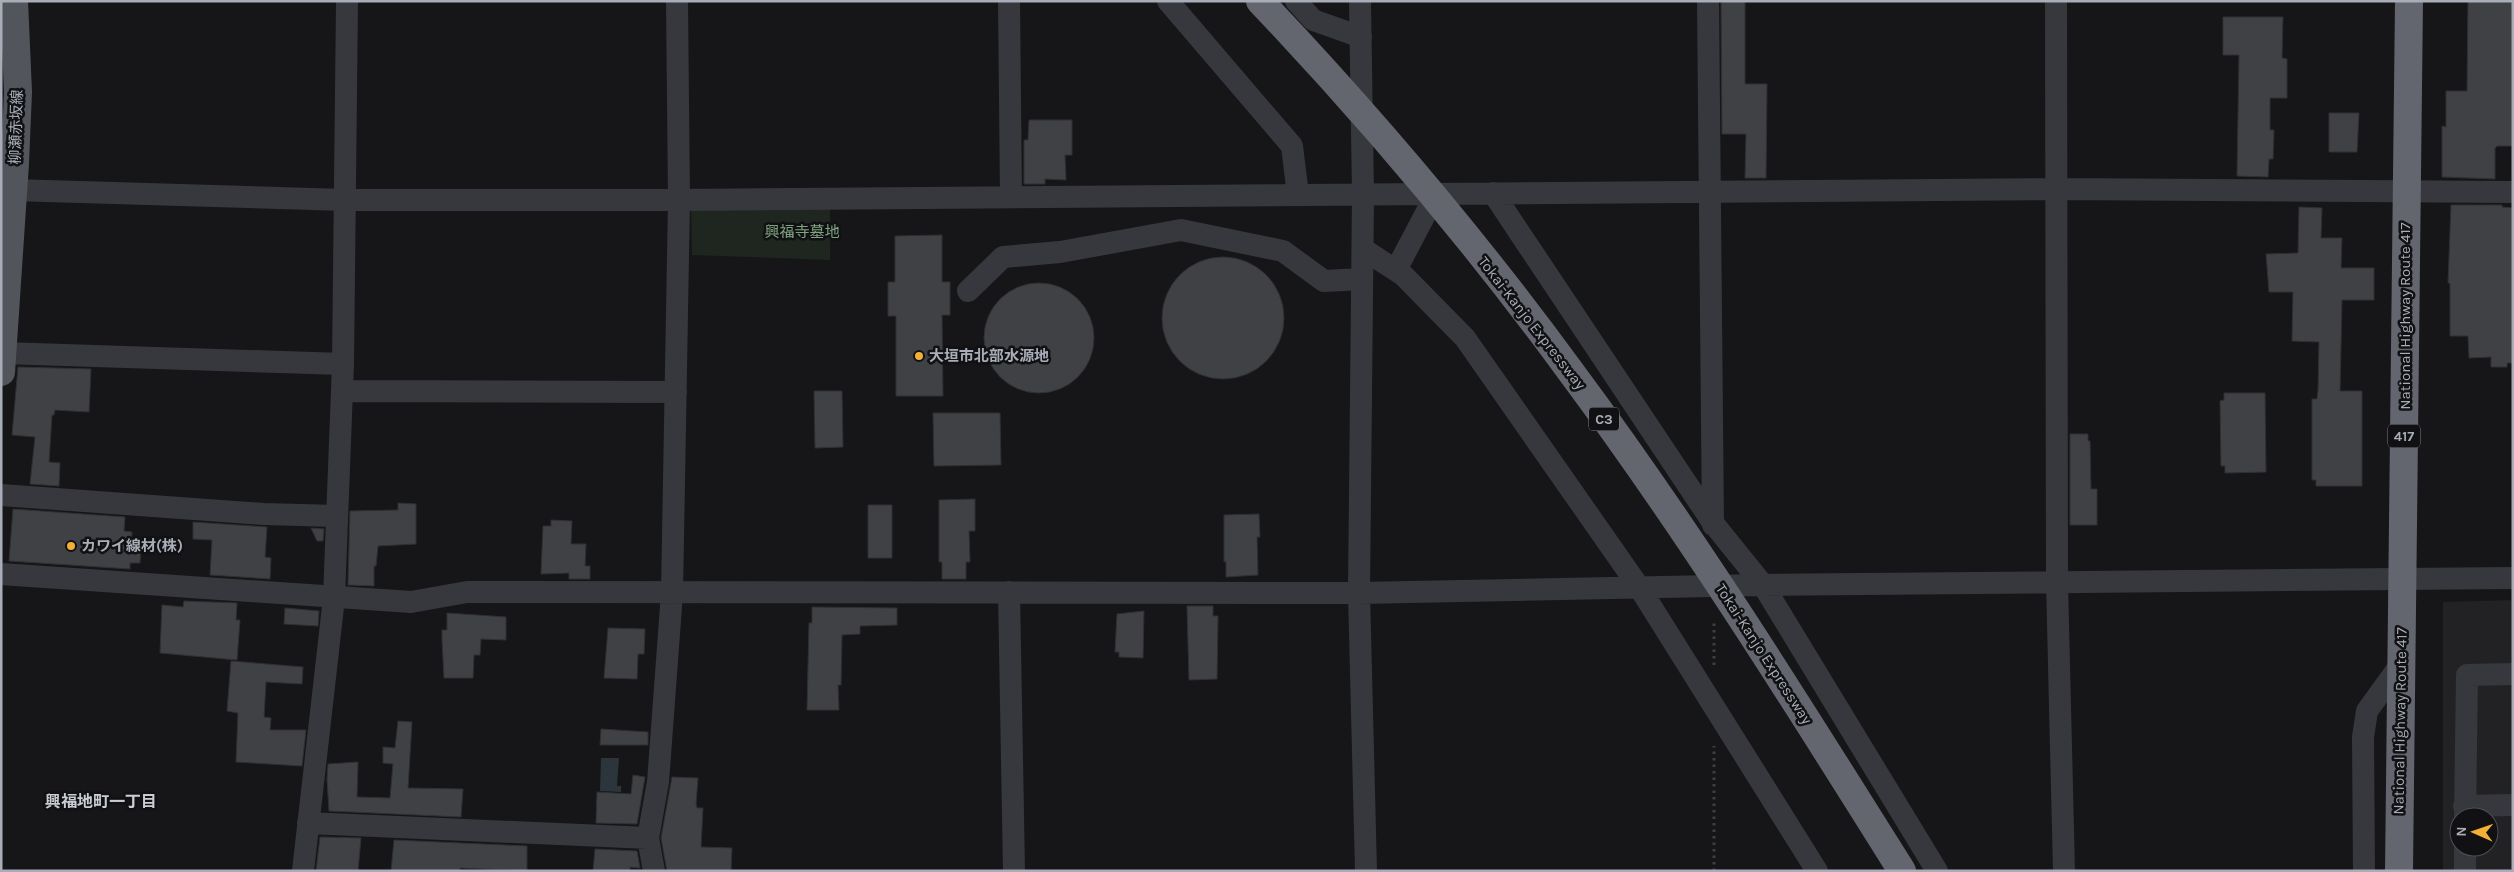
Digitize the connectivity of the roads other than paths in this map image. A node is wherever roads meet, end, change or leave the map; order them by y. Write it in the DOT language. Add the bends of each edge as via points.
graph roads {
  1 [pos="14,1"];
  2 [pos="347,1"];
  3 [pos="677,1"];
  4 [pos="1009,1"];
  5 [pos="1168,1"];
  6 [pos="1260,1"];
  7 [pos="1296,1"];
  8 [pos="1360,1"];
  9 [pos="1708,1"];
  10 [pos="2056,1"];
  11 [pos="2410,1"];
  12 [pos="1361,37"];
  13 [pos="8,163"];
  14 [pos="2056,189"];
  15 [pos="13,190"];
  16 [pos="1709,191"];
  17 [pos="2406,191"];
  18 [pos="2513,192"];
  19 [pos="1493,193"];
  20 [pos="1436,194"];
  21 [pos="1298,195"];
  22 [pos="1363,195"];
  23 [pos="1011,197"];
  24 [pos="345,200"];
  25 [pos="679,200"];
  26 [pos="1363,249"];
  27 [pos="1396,270"];
  28 [pos="1362,279"];
  29 [pos="968,291"];
  30 [pos="2,362"];
  31 [pos="343,364"];
  32 [pos="342,391"];
  33 [pos="676,392"];
  34 [pos="1,495"];
  35 [pos="337,516"];
  36 [pos="1713,523"];
  37 [pos="1,574"];
  38 [pos="2513,578"];
  39 [pos="2403,579"];
  40 [pos="2057,582"];
  41 [pos="1763,585"];
  42 [pos="1714,586"];
  43 [pos="1640,587"];
  44 [pos="1008,592"];
  45 [pos="1359,592"];
  46 [pos="672,593"];
  47 [pos="334,598"];
  48 [pos="2401,664"];
  49 [pos="2513,674"];
  50 [pos="2513,806"];
  51 [pos="2465,807"];
  52 [pos="2499,807"];
  53 [pos="308,823"];
  54 [pos="648,838"];
  55 [pos="2465,857"];
  56 [pos="303,871"];
  57 [pos="654,871"];
  58 [pos="1014,871"];
  59 [pos="1366,871"];
  60 [pos="1817,871"];
  61 [pos="1902,871"];
  62 [pos="1937,871"];
  63 [pos="2064,871"];
  64 [pos="2364,871"];
  65 [pos="2399,871"];
  66 [pos="2465,871"];
  1 -- 13 [label="main road, 柳瀬赤坂線" via="18,92"];
  2 -- 24 [label="street"];
  3 -- 25 [label="street"];
  4 -- 23 [label="street"];
  5 -- 21 [label="street" via="1292,146"];
  6 -- 61 [label="highway, Tokai-Kanjo Expressway / C3" via="1307,50 1445,210 1571,372 1704,561"];
  7 -- 12 [label="street" via="1313,20"];
  8 -- 12 [label="street"];
  9 -- 16 [label="street"];
  10 -- 14 [label="street"];
  11 -- 17 [label="highway, National Highway Route 417 / 417"];
  12 -- 22 [label="street"];
  13 -- 15 [label="main road, 柳瀬赤坂線"];
  14 -- 16 [label="street"];
  14 -- 17 [label="street"];
  14 -- 40 [label="street"];
  15 -- 24 [label="street"];
  15 -- 30 [label="main road, 柳瀬赤坂線"];
  16 -- 19 [label="street"];
  16 -- 36 [label="street"];
  17 -- 18 [label="street"];
  17 -- 39 [label="highway, National Highway Route 417 / 417"];
  19 -- 20 [label="street"];
  19 -- 36 [label="street"];
  20 -- 22 [label="street"];
  20 -- 27 [label="street"];
  21 -- 22 [label="street"];
  21 -- 23 [label="street"];
  22 -- 26 [label="street"];
  23 -- 25 [label="street"];
  24 -- 25 [label="street"];
  24 -- 31 [label="street"];
  25 -- 33 [label="street"];
  26 -- 27 [label="street"];
  26 -- 28 [label="street"];
  27 -- 43 [label="street" via="1465,338"];
  28 -- 29 [label="street" via="1324,281 1282,251 1181,230 1060,252 1003,257"];
  28 -- 45 [label="street"];
  30 -- 31 [label="street"];
  31 -- 32 [label="street"];
  32 -- 33 [label="street"];
  32 -- 35 [label="street"];
  33 -- 46 [label="street"];
  34 -- 35 [label="street" via="264,514"];
  35 -- 47 [label="street"];
  36 -- 41 [label="street"];
  36 -- 42 [label="street"];
  37 -- 47 [label="street"];
  38 -- 39 [label="street"];
  39 -- 40 [label="street"];
  39 -- 48 [label="highway, National Highway Route 417 / 417"];
  40 -- 41 [label="street"];
  40 -- 63 [label="street"];
  41 -- 42 [label="street"];
  41 -- 62 [label="street"];
  42 -- 43 [label="street"];
  43 -- 45 [label="street"];
  43 -- 60 [label="street"];
  44 -- 45 [label="street"];
  44 -- 46 [label="street"];
  44 -- 58 [label="street"];
  45 -- 59 [label="street"];
  46 -- 47 [label="street" via="466,592 411,602"];
  46 -- 54 [label="street" via="658,782"];
  47 -- 53 [label="street"];
  48 -- 64 [label="street" via="2367,711 2363,737"];
  48 -- 65 [label="highway, National Highway Route 417 / 417"];
  49 -- 51 [label="street" via="2467,675"];
  50 -- 52 [label="street"];
  53 -- 54 [label="street"];
  53 -- 56 [label="street"];
  54 -- 57 [label="street"];
  55 -- 66 [label="street"];
}
